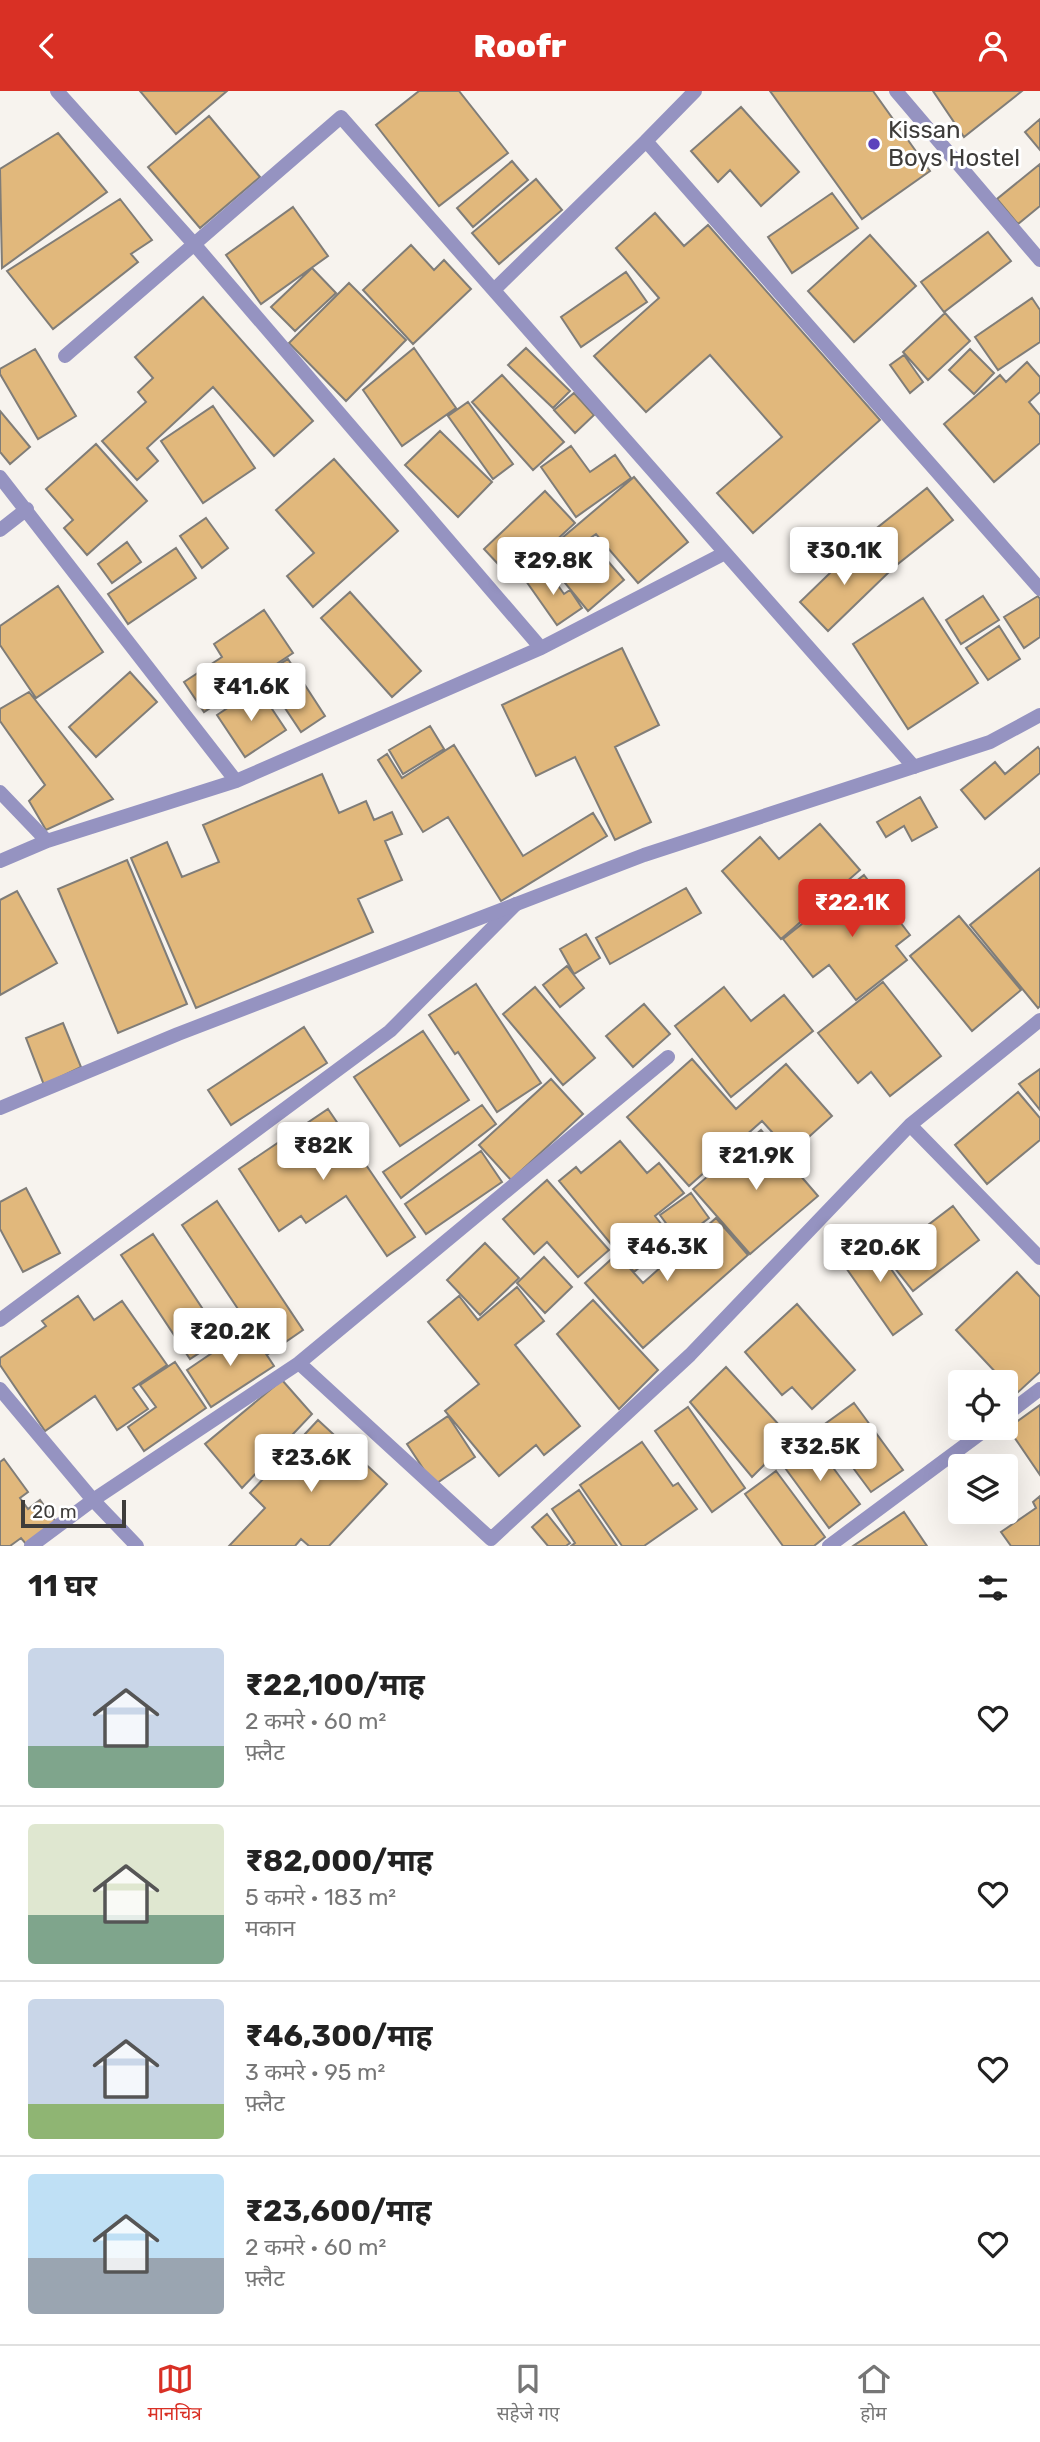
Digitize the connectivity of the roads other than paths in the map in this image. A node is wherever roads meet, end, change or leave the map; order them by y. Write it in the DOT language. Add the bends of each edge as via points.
graph roads {
  1 [pos="695,91"];
  2 [pos="897,91"];
  3 [pos="63,93"];
  4 [pos="646,141"];
  5 [pos="194,244"];
  6 [pos="1040,260"];
  7 [pos="494,290"];
  8 [pos="65,356"];
  9 [pos="0,477"];
  10 [pos="27,509"];
  11 [pos="0,530"];
  12 [pos="725,552"];
  13 [pos="1040,589"];
  14 [pos="541,648"];
  15 [pos="1040,715"];
  16 [pos="914,767"];
  17 [pos="236,781"];
  18 [pos="0,792"];
  19 [pos="47,841"];
  20 [pos="0,861"];
  21 [pos="517,904"];
  22 [pos="1040,1020"];
  23 [pos="668,1057"];
  24 [pos="0,1108"];
  25 [pos="910,1125"];
  26 [pos="1040,1258"];
  27 [pos="0,1320"];
  28 [pos="299,1363"];
  29 [pos="0,1389"];
  30 [pos="1040,1389"];
  31 [pos="1018,1406"];
  32 [pos="972,1440"];
  33 [pos="93,1500"];
  34 [pos="494,1543"];
  35 [pos="31,1546"];
  36 [pos="137,1546"];
  37 [pos="829,1546"];
  1 -- 4 [label="street"];
  2 -- 6 [label="street"];
  3 -- 5 [label="street"];
  4 -- 7 [label="street"];
  4 -- 13 [label="street"];
  5 -- 7 [label="street" via="341,117"];
  5 -- 8 [label="street"];
  5 -- 14 [label="street"];
  7 -- 12 [label="street"];
  9 -- 10 [label="street"];
  10 -- 11 [label="street"];
  10 -- 17 [label="street"];
  12 -- 14 [label="street"];
  12 -- 16 [label="street"];
  14 -- 17 [label="street"];
  15 -- 16 [label="street" via="990,742"];
  16 -- 21 [label="street" via="644,855"];
  17 -- 19 [label="street"];
  18 -- 19 [label="street"];
  19 -- 20 [label="street"];
  21 -- 24 [label="street" via="178,1034"];
  21 -- 27 [label="street" via="390,1031"];
  22 -- 25 [label="street"];
  23 -- 28 [label="street"];
  25 -- 26 [label="street"];
  25 -- 34 [label="street" via="690,1355"];
  28 -- 33 [label="street"];
  28 -- 34 [label="street"];
  29 -- 33 [label="street"];
  30 -- 31 [label="street"];
  32 -- 37 [label="street"];
  33 -- 35 [label="street"];
  33 -- 36 [label="street"];
}
